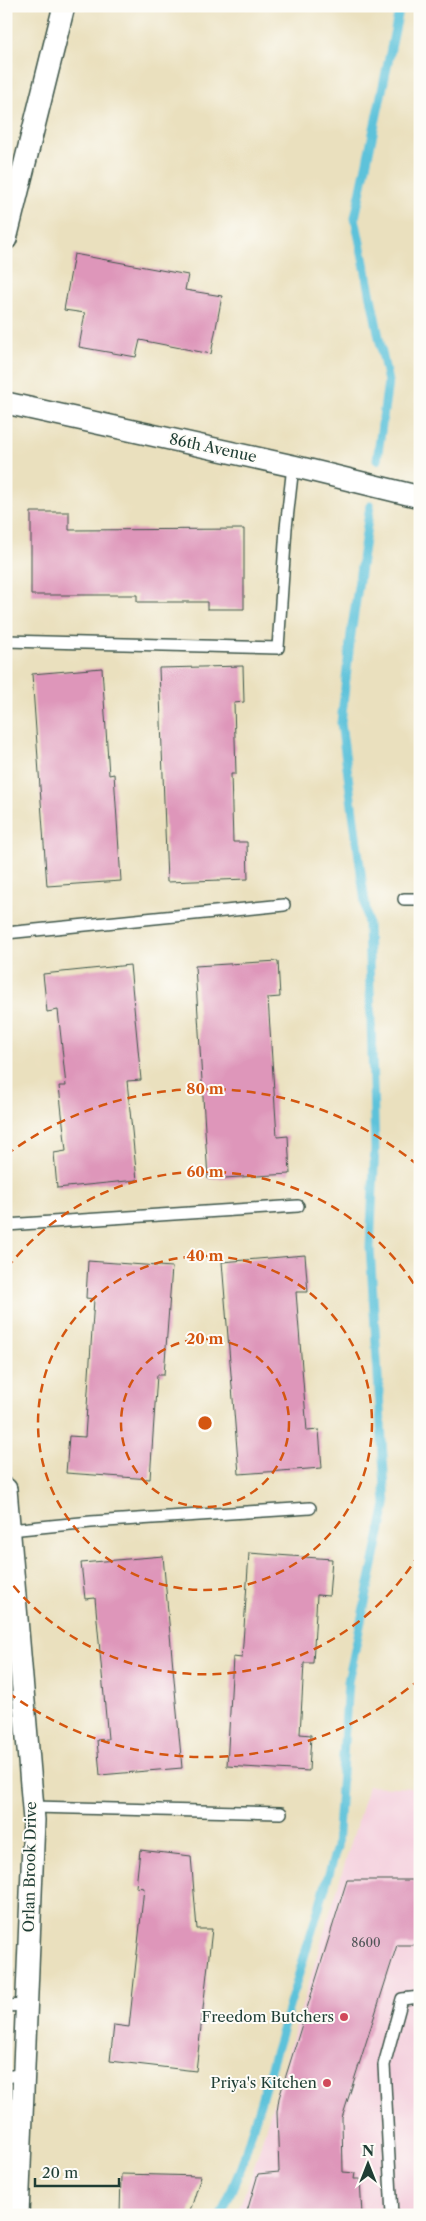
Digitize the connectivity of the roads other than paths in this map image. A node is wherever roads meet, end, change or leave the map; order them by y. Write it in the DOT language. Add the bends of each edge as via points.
graph roads {
  1 [pos="64,6"];
  2 [pos="6,239"];
  3 [pos="6,403"];
  4 [pos="293,466"];
  5 [pos="420,497"];
  6 [pos="6,641"];
  7 [pos="404,899"];
  8 [pos="420,899"];
  9 [pos="284,905"];
  10 [pos="6,933"];
  11 [pos="298,1206"];
  12 [pos="6,1224"];
  13 [pos="6,1489"];
  14 [pos="310,1508"];
  15 [pos="10,1530"];
  16 [pos="9,1557"];
  17 [pos="12,1640"];
  18 [pos="33,1807"];
  19 [pos="281,1813"];
  20 [pos="420,1997"];
  21 [pos="16,2005"];
  22 [pos="15,2076"];
  23 [pos="18,2215"];
  24 [pos="392,2215"];
  1 -- 2 [label="street"];
  3 -- 4 [label="street, 86th Avenue"];
  4 -- 5 [label="street, 86th Avenue"];
  4 -- 6 [label="lane" via="278,648"];
  7 -- 8 [label="lane"];
  9 -- 10 [label="lane"];
  11 -- 12 [label="lane"];
  13 -- 15 [label="street, Orlan Brook Drive"];
  14 -- 15 [label="lane"];
  15 -- 16 [label="street, Orlan Brook Drive"];
  16 -- 17 [label="street, Orlan Brook Drive"];
  17 -- 18 [label="street, Orlan Brook Drive"];
  18 -- 19 [label="lane"];
  18 -- 21 [label="street, Orlan Brook Drive"];
  20 -- 24 [label="lane" via="402,1999 384,2065"];
  21 -- 22 [label="street, Orlan Brook Drive"];
  22 -- 23 [label="street, Orlan Brook Drive"];
}
